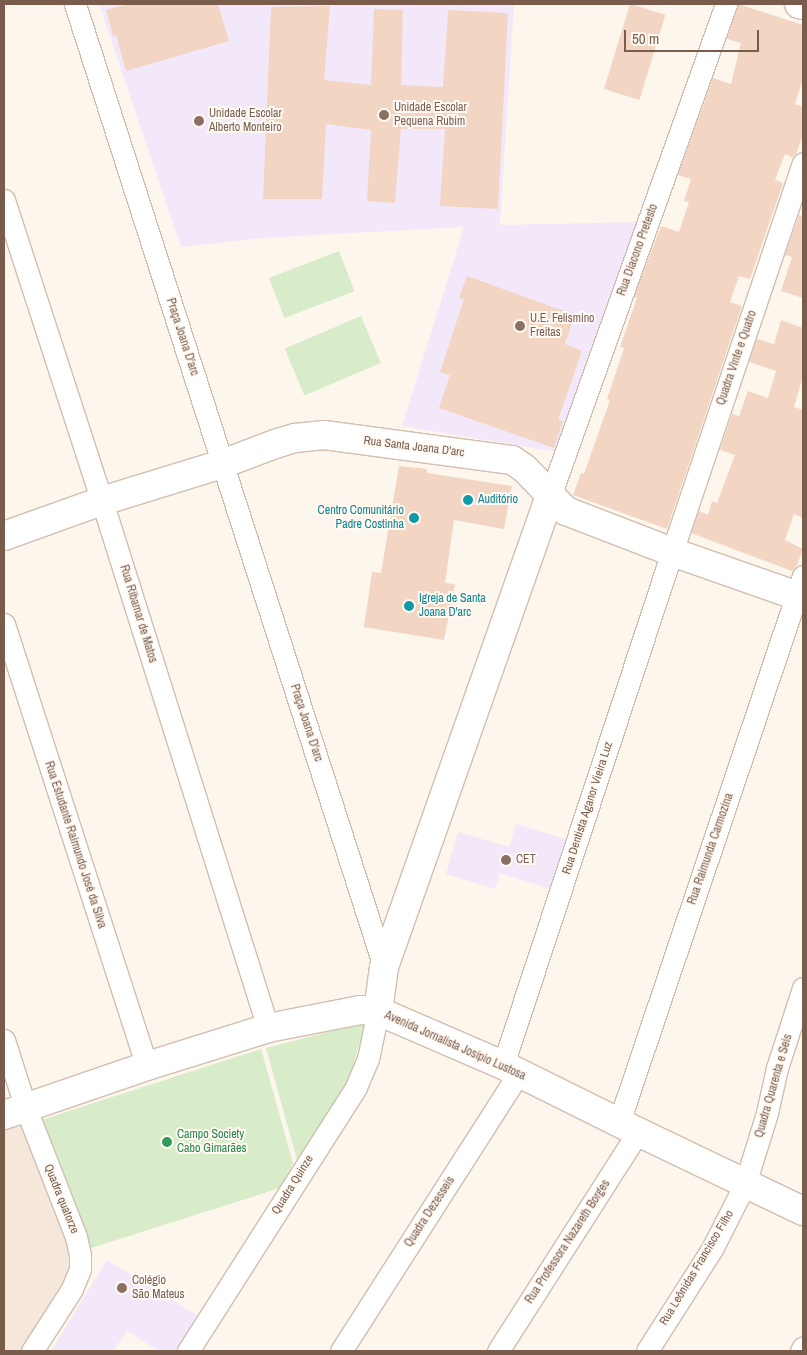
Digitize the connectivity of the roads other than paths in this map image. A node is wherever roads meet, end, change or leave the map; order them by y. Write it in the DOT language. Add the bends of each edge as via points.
graph roads {
  1 [pos="75,4"];
  2 [pos="726,4"];
  3 [pos="799,4"];
  4 [pos="803,5"];
  5 [pos="803,163"];
  6 [pos="4,200"];
  7 [pos="222,464"];
  8 [pos="550,496"];
  9 [pos="102,501"];
  10 [pos="4,536"];
  11 [pos="672,552"];
  12 [pos="801,590"];
  13 [pos="4,624"];
  14 [pos="384,967"];
  15 [pos="803,988"];
  16 [pos="378,1011"];
  17 [pos="268,1028"];
  18 [pos="4,1040"];
  19 [pos="147,1066"];
  20 [pos="511,1069"];
  21 [pos="15,1111"];
  22 [pos="628,1127"];
  23 [pos="745,1184"];
  24 [pos="803,1211"];
  25 [pos="803,1348"];
  26 [pos="32,1351"];
  27 [pos="188,1351"];
  28 [pos="341,1351"];
  29 [pos="498,1351"];
  30 [pos="648,1351"];
  31 [pos="801,1351"];
  1 -- 7 [label="street, Praça Joana D'arc"];
  2 -- 8 [label="street, Rua Diacono Pretesto"];
  3 -- 4 [label="street"];
  5 -- 11 [label="street, Quadra Vinte e Quatro"];
  6 -- 9 [label="street, Rua Ribamar de Matos"];
  7 -- 8 [label="street, Rua Santa Joana D'arc" via="295,438 324,435 512,460"];
  7 -- 9 [label="street, Rua Santa Joana D'arc"];
  7 -- 14 [label="street, Praça Joana D'arc"];
  8 -- 11 [label="street, Rua Santa Joana D'arc" via="566,511"];
  8 -- 14 [label="street"];
  9 -- 10 [label="street, Rua Santa Joana D'arc"];
  9 -- 17 [label="street, Rua Ribamar de Matos"];
  11 -- 12 [label="street, Rua Santa Joana D'arc"];
  11 -- 20 [label="street, Rua Dentista Aganor Vieira Luz"];
  12 -- 22 [label="street, Rua Raimunda Carmozina"];
  13 -- 19 [label="street, Rua Estudante Raimundo José da Silva"];
  14 -- 16 [label="street"];
  15 -- 23 [label="street, Quadra Quarenta e Seis"];
  16 -- 17 [label="street, Avenida Jornalista Josípio Lustosa" via="360,1010"];
  16 -- 20 [label="street, Avenida Jornalista Josípio Lustosa"];
  16 -- 27 [label="street, Quadra Quinze" via="368,1059 356,1087"];
  17 -- 19 [label="street, Avenida Jornalista Josípio Lustosa"];
  18 -- 21 [label="street, Quadra quatorze"];
  19 -- 21 [label="street, Avenida Jornalista Josípio Lustosa"];
  20 -- 22 [label="street, Avenida Jornalista Josípio Lustosa"];
  20 -- 28 [label="street, Quadra Dezesseis"];
  21 -- 26 [label="street, Quadra quatorze" via="76,1237 80,1255 80,1269 72,1289"];
  22 -- 23 [label="street, Avenida Jornalista Josípio Lustosa"];
  22 -- 29 [label="street, Rua Professora Nazareth Borges"];
  23 -- 24 [label="street, Avenida Jornalista Josípio Lustosa"];
  23 -- 30 [label="street, Rua Leônidas Francisco Filho" via="712,1249"];
  25 -- 31 [label="street"];
}
